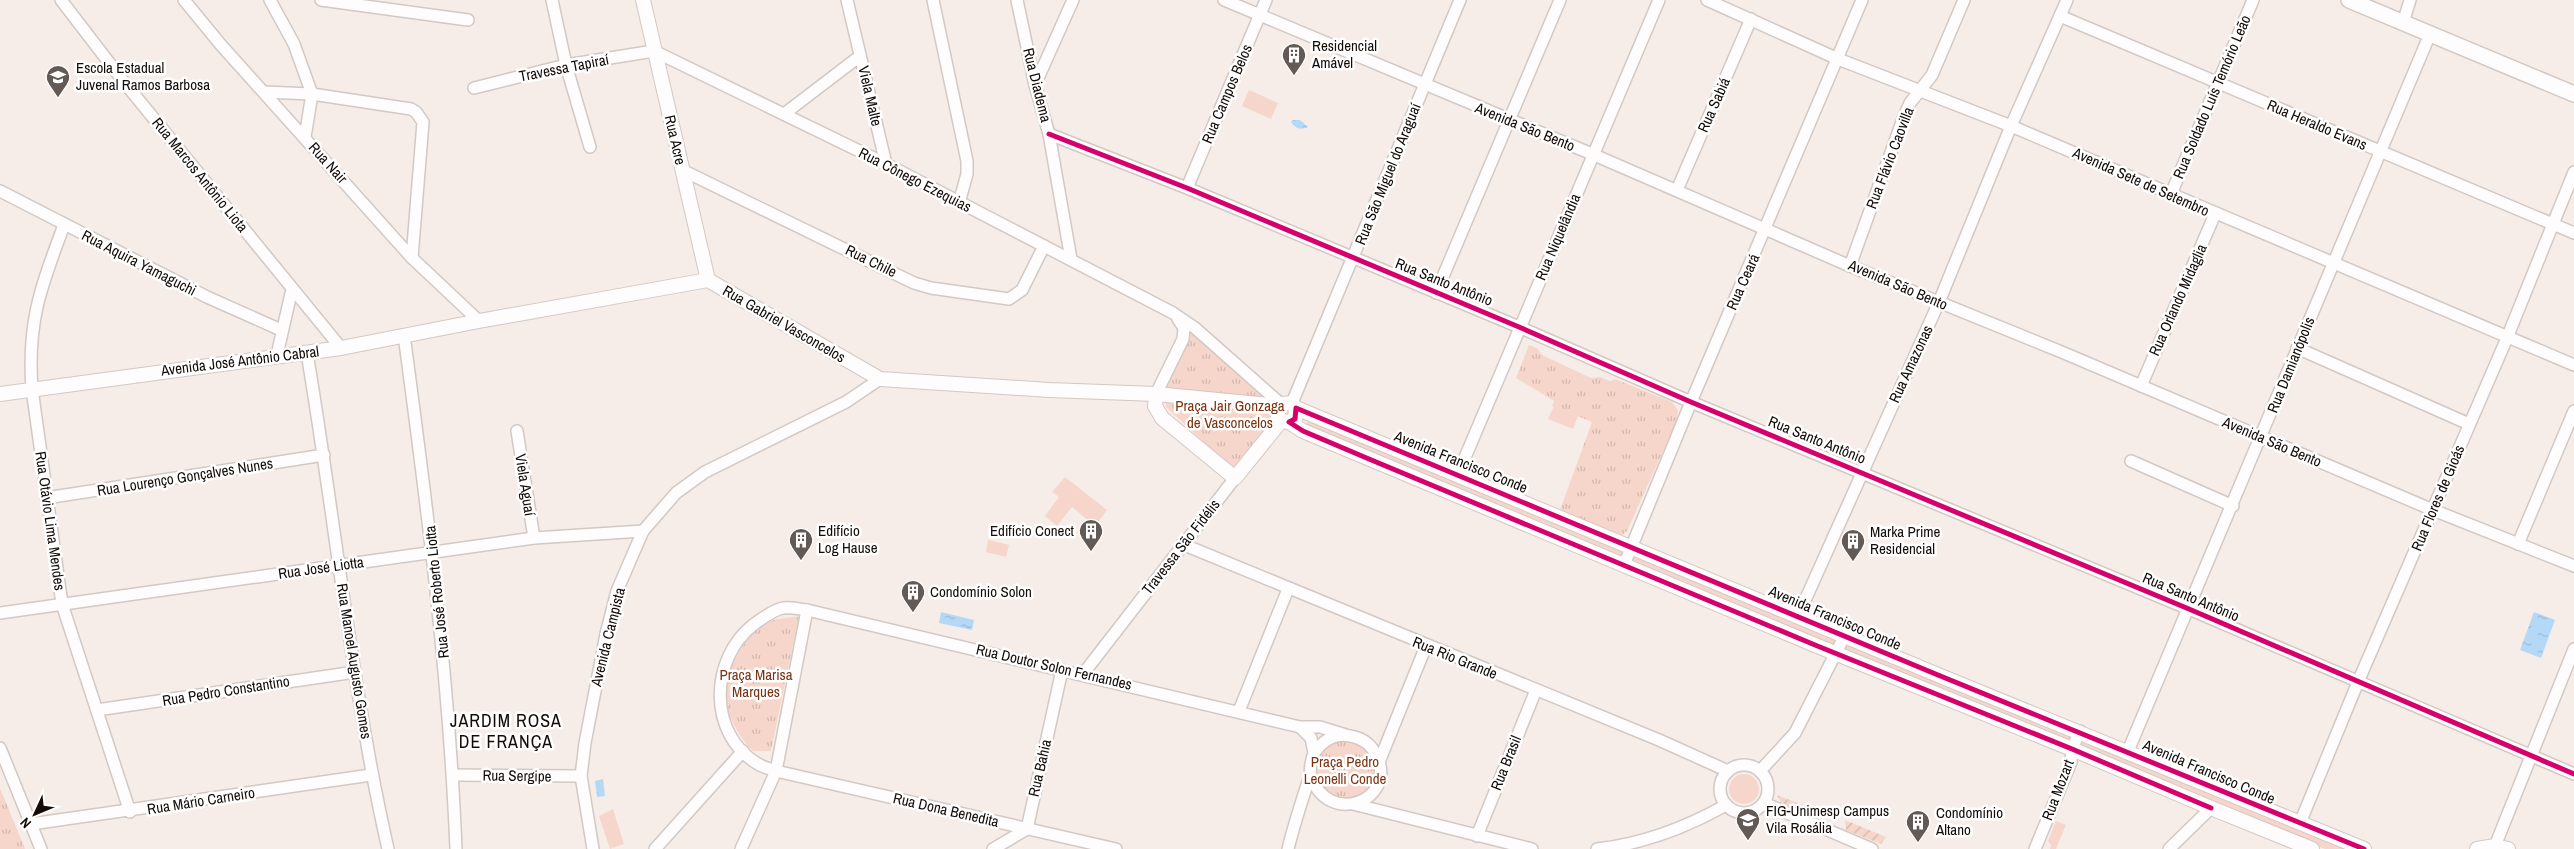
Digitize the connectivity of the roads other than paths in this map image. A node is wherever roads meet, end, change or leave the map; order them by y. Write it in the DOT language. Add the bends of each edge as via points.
graph roads {
  1 [pos="61,0"];
  2 [pos="184,0"];
  3 [pos="270,0"];
  4 [pos="321,0"];
  5 [pos="552,0"];
  6 [pos="642,0"];
  7 [pos="847,0"];
  8 [pos="933,0"];
  9 [pos="1017,0"];
  10 [pos="1073,0"];
  11 [pos="1224,0"];
  12 [pos="1266,0"];
  13 [pos="1460,0"];
  14 [pos="1560,0"];
  15 [pos="1659,0"];
  16 [pos="1708,0"];
  17 [pos="1862,0"];
  18 [pos="1964,0"];
  19 [pos="2067,0"];
  20 [pos="2253,0"];
  21 [pos="2349,0"];
  22 [pos="2410,0"];
  23 [pos="1260,15"];
  24 [pos="2060,16"];
  25 [pos="468,20"];
  26 [pos="1751,20"];
  27 [pos="2403,23"];
  28 [pos="2430,34"];
  29 [pos="654,52"];
  30 [pos="860,56"];
  31 [pos="1838,60"];
  32 [pos="566,65"];
  33 [pos="2218,83"];
  34 [pos="1035,84"];
  35 [pos="1425,86"];
  36 [pos="474,88"];
  37 [pos="1918,91"];
  38 [pos="264,92"];
  39 [pos="312,94"];
  40 [pos="2574,94"];
  41 [pos="784,114"];
  42 [pos="1510,120"];
  43 [pos="2011,126"];
  44 [pos="1049,134"];
  45 [pos="305,137"];
  46 [pos="590,147"];
  47 [pos="2380,151"];
  48 [pos="1592,154"];
  49 [pos="886,164"];
  50 [pos="682,170"];
  51 [pos="2574,172"];
  52 [pos="1187,188"];
  53 [pos="1677,190"];
  54 [pos="0,191"];
  55 [pos="2171,194"];
  56 [pos="959,203"];
  57 [pos="2215,214"];
  58 [pos="2553,224"];
  59 [pos="64,225"];
  60 [pos="1766,228"];
  61 [pos="2574,233"];
  62 [pos="1044,246"];
  63 [pos="412,258"];
  64 [pos="1354,258"];
  65 [pos="1071,259"];
  66 [pos="2332,264"];
  67 [pos="1850,266"];
  68 [pos="708,280"];
  69 [pos="292,289"];
  70 [pos="1436,293"];
  71 [pos="1939,302"];
  72 [pos="1173,313"];
  73 [pos="479,321"];
  74 [pos="1520,327"];
  75 [pos="281,330"];
  76 [pos="404,335"];
  77 [pos="2507,338"];
  78 [pos="341,348"];
  79 [pos="2297,348"];
  80 [pos="307,353"];
  81 [pos="277,355"];
  82 [pos="2574,365"];
  83 [pos="880,379"];
  84 [pos="2141,386"];
  85 [pos="32,389"];
  86 [pos="1088,391"];
  87 [pos="0,394"];
  88 [pos="1156,394"];
  89 [pos="1690,402"];
  90 [pos="1287,405"];
  91 [pos="2574,411"];
  92 [pos="1162,418"];
  93 [pos="1285,422"];
  94 [pos="2469,424"];
  95 [pos="516,431"];
  96 [pos="2262,438"];
  97 [pos="324,455"];
  98 [pos="2131,461"];
  99 [pos="1862,472"];
  100 [pos="1458,474"];
  101 [pos="1235,478"];
  102 [pos="46,498"];
  103 [pos="2233,506"];
  104 [pos="2433,510"];
  105 [pos="643,532"];
  106 [pos="534,538"];
  107 [pos="1182,544"];
  108 [pos="2518,544"];
  109 [pos="1632,546"];
  110 [pos="434,552"];
  111 [pos="339,565"];
  112 [pos="1624,565"];
  113 [pos="2574,566"];
  114 [pos="1288,589"];
  115 [pos="62,604"];
  116 [pos="2189,609"];
  117 [pos="807,610"];
  118 [pos="0,613"];
  119 [pos="1798,616"];
  120 [pos="1845,635"];
  121 [pos="1426,646"];
  122 [pos="2574,649"];
  123 [pos="1836,653"];
  124 [pos="1062,670"];
  125 [pos="355,672"];
  126 [pos="1083,674"];
  127 [pos="2358,682"];
  128 [pos="1536,690"];
  129 [pos="97,710"];
  130 [pos="1239,711"];
  131 [pos="1300,727"];
  132 [pos="2080,731"];
  133 [pos="1391,734"];
  134 [pos="1346,735"];
  135 [pos="1367,743"];
  136 [pos="0,748"];
  137 [pos="2072,749"];
  138 [pos="743,751"];
  139 [pos="2128,751"];
  140 [pos="1314,753"];
  141 [pos="2530,756"];
  142 [pos="1379,762"];
  143 [pos="776,771"];
  144 [pos="1728,771"];
  145 [pos="1760,771"];
  146 [pos="2574,774"];
  147 [pos="371,775"];
  148 [pos="453,775"];
  149 [pos="581,776"];
  150 [pos="1311,776"];
  151 [pos="1321,796"];
  152 [pos="1764,803"];
  153 [pos="1353,804"];
  154 [pos="1299,805"];
  155 [pos="1726,805"];
  156 [pos="2211,808"];
  157 [pos="130,812"];
  158 [pos="2300,823"];
  159 [pos="31,824"];
  160 [pos="1027,828"];
  161 [pos="1477,836"];
  162 [pos="2502,848"];
  163 [pos="41,849"];
  164 [pos="388,849"];
  165 [pos="456,849"];
  166 [pos="593,849"];
  167 [pos="654,849"];
  168 [pos="741,849"];
  169 [pos="993,849"];
  170 [pos="1116,849"];
  171 [pos="1288,849"];
  172 [pos="1532,849"];
  173 [pos="1596,849"];
  174 [pos="1872,849"];
  175 [pos="2035,849"];
  176 [pos="2169,849"];
  177 [pos="2312,849"];
  178 [pos="2364,849"];
  179 [pos="2477,849"];
  1 -- 69 [label="street, Rua Marcos Antônio Liota"];
  2 -- 38 [label="street, Rua Nair"];
  3 -- 39 [label="street" via="294,44"];
  4 -- 25 [label="street"];
  5 -- 32 [label="street"];
  6 -- 29 [label="street, Rua Acre"];
  7 -- 30 [label="street, Viela Malte"];
  8 -- 56 [label="street" via="968,161"];
  9 -- 34 [label="street, Rua Diadema"];
  10 -- 34 [label="street"];
  11 -- 23 [label="street, Avenida São Bento"];
  12 -- 23 [label="street, Rua Campos Belos"];
  13 -- 35 [label="street, Rua São Miguel do Araguaí"];
  14 -- 42 [label="street"];
  15 -- 48 [label="street, Rua Niquelândia"];
  16 -- 26 [label="street, Avenida Sete de Setembro"];
  17 -- 31 [label="street, Rua Ceará"];
  18 -- 37 [label="street, Rua Flávio Caovilla" via="1932,75"];
  19 -- 24 [label="street, Rua Amazonas"];
  20 -- 33 [label="street, Rua Soldado Luís Temório Leão"];
  21 -- 27 [label="main road"];
  22 -- 27 [label="street"];
  23 -- 35 [label="street, Avenida São Bento"];
  23 -- 52 [label="street, Rua Campos Belos"];
  24 -- 33 [label="street, Rua Heraldo Evans"];
  24 -- 43 [label="street, Rua Amazonas"];
  26 -- 31 [label="street, Avenida Sete de Setembro"];
  26 -- 53 [label="street, Rua Sabiá"];
  27 -- 28 [label="main road"];
  28 -- 40 [label="main road"];
  28 -- 47 [label="street, Rua Damianópolis"];
  29 -- 32 [label="street, Travessa Tapiraí"];
  29 -- 41 [label="street, Rua Cônego Ezequias"];
  29 -- 50 [label="street, Rua Acre"];
  30 -- 41 [label="street"];
  30 -- 49 [label="street, Viela Malte"];
  31 -- 37 [label="street, Avenida Sete de Setembro"];
  31 -- 60 [label="street, Rua Ceará"];
  32 -- 36 [label="street, Travessa Tapiraí"];
  32 -- 46 [label="street"];
  33 -- 47 [label="street, Rua Heraldo Evans"];
  33 -- 55 [label="street, Rua Soldado Luís Temório Leão"];
  34 -- 44 [label="street, Rua Diadema"];
  35 -- 42 [label="street, Avenida São Bento"];
  35 -- 64 [label="street, Rua São Miguel do Araguaí"];
  37 -- 43 [label="street, Avenida Sete de Setembro"];
  37 -- 67 [label="street, Rua Flávio Caovilla" via="1903,119"];
  38 -- 39 [label="street"];
  38 -- 45 [label="street, Rua Nair"];
  39 -- 45 [label="street"];
  39 -- 63 [label="street" via="411,110 421,117"];
  41 -- 49 [label="street, Rua Cônego Ezequias"];
  42 -- 48 [label="street, Avenida São Bento"];
  42 -- 70 [label="street"];
  43 -- 55 [label="street, Avenida Sete de Setembro"];
  43 -- 71 [label="street, Rua Amazonas"];
  44 -- 52 [label="street, Rua Santo Antônio"];
  44 -- 65 [label="street, Rua Diadema"];
  45 -- 63 [label="street, Rua Nair"];
  47 -- 58 [label="street, Rua Heraldo Evans"];
  47 -- 66 [label="street, Rua Damianópolis"];
  48 -- 53 [label="street, Avenida São Bento"];
  48 -- 74 [label="street, Rua Niquelândia"];
  49 -- 56 [label="street, Rua Cônego Ezequias"];
  50 -- 62 [label="street, Rua Chile" via="914,283 931,288 1009,299 1022,290"];
  50 -- 68 [label="street, Rua Acre"];
  51 -- 58 [label="street, Rua Flores de Gioás"];
  52 -- 64 [label="street, Rua Santo Antônio"];
  53 -- 60 [label="street, Avenida São Bento"];
  54 -- 59 [label="street, Rua Aquira Yamaguchi"];
  55 -- 57 [label="street, Avenida Sete de Setembro"];
  56 -- 62 [label="street, Rua Cônego Ezequias"];
  57 -- 66 [label="street, Avenida Sete de Setembro"];
  57 -- 84 [label="street, Rua Orlando Midaglia"];
  58 -- 61 [label="street, Rua Heraldo Evans"];
  58 -- 77 [label="street, Rua Flores de Gioás"];
  59 -- 75 [label="street, Rua Aquira Yamaguchi" via="207,298"];
  59 -- 85 [label="street, Rua Otávio Lima Mendes" via="33,322 30,355"];
  60 -- 67 [label="street, Avenida São Bento"];
  60 -- 89 [label="street, Rua Ceará"];
  62 -- 65 [label="street, Rua Cônego Ezequias"];
  63 -- 73 [label="street, Rua Nair"];
  64 -- 70 [label="street, Rua Santo Antônio"];
  64 -- 90 [label="street, Rua São Miguel do Araguaí"];
  65 -- 72 [label="street, Rua Cônego Ezequias"];
  66 -- 77 [label="street, Avenida Sete de Setembro"];
  66 -- 79 [label="street, Rua Damianópolis"];
  67 -- 71 [label="street, Avenida São Bento"];
  68 -- 73 [label="street, Rua Gabriel Vasconcelos"];
  68 -- 83 [label="street, Rua Gabriel Vasconcelos"];
  69 -- 75 [label="street"];
  69 -- 78 [label="street, Rua Marcos Antônio Liota"];
  70 -- 74 [label="street, Rua Santo Antônio"];
  71 -- 84 [label="street, Avenida São Bento"];
  71 -- 99 [label="street, Rua Amazonas"];
  72 -- 88 [label="street" via="1184,328 1183,339"];
  72 -- 90 [label="street, Rua Cônego Ezequias"];
  73 -- 76 [label="street, Avenida José Antônio Cabral"];
  74 -- 89 [label="street, Rua Santo Antônio"];
  74 -- 100 [label="street, Rua Niquelândia"];
  75 -- 81 [label="street"];
  76 -- 78 [label="street, Avenida José Antônio Cabral"];
  76 -- 110 [label="street, Rua José Roberto Liotta"];
  77 -- 82 [label="street, Avenida Sete de Setembro"];
  77 -- 94 [label="street, Rua Flores de Gioás"];
  78 -- 80 [label="street, Avenida José Antônio Cabral"];
  79 -- 94 [label="street"];
  79 -- 96 [label="street, Rua Damianópolis"];
  80 -- 81 [label="street, Avenida José Antônio Cabral"];
  80 -- 97 [label="street, Rua Manoel Augusto Gomes"];
  81 -- 85 [label="street, Avenida José Antônio Cabral"];
  83 -- 86 [label="street, Rua Gabriel Vasconcelos"];
  83 -- 105 [label="street, Avenida Campista" via="846,402 705,472 676,493"];
  84 -- 96 [label="street, Avenida São Bento"];
  85 -- 87 [label="street, Avenida José Antônio Cabral"];
  85 -- 102 [label="street, Rua Otávio Lima Mendes"];
  86 -- 88 [label="street, Rua Gabriel Vasconcelos"];
  86 -- 92 [label="street, Rua Gabriel Vasconcelos" via="1135,401"];
  88 -- 90 [label="street, Rua Gabriel Vasconcelos"];
  88 -- 92 [label="street" via="1155,406"];
  89 -- 99 [label="street, Rua Santo Antônio"];
  89 -- 109 [label="street, Rua Ceará"];
  90 -- 93 [label="street, Travessa São Fidélis" via="1295,418"];
  90 -- 100 [label="street, Avenida Francisco Conde"];
  91 -- 108 [label="street"];
  92 -- 101 [label="street"];
  93 -- 101 [label="street, Travessa São Fidélis"];
  93 -- 112 [label="street, Avenida Francisco Conde"];
  94 -- 104 [label="street, Rua Flores de Gioás"];
  95 -- 106 [label="street, Viela Aguaí"];
  96 -- 103 [label="street, Rua Damianópolis"];
  96 -- 104 [label="street, Avenida São Bento"];
  97 -- 102 [label="street, Rua Lourenço Gonçalves Nunes"];
  97 -- 111 [label="street, Rua Manoel Augusto Gomes"];
  98 -- 103 [label="street"];
  99 -- 116 [label="street, Rua Santo Antônio"];
  99 -- 119 [label="street, Rua Amazonas"];
  100 -- 109 [label="street, Avenida Francisco Conde"];
  101 -- 107 [label="street, Travessa São Fidélis"];
  102 -- 115 [label="street, Rua Otávio Lima Mendes"];
  103 -- 116 [label="street, Rua Damianópolis"];
  104 -- 108 [label="street, Avenida São Bento"];
  104 -- 127 [label="street, Rua Flores de Gioás"];
  105 -- 106 [label="street, Rua José Liotta"];
  105 -- 149 [label="street, Avenida Campista" via="617,591 606,634"];
  106 -- 110 [label="street, Rua José Liotta"];
  107 -- 114 [label="street, Rua Rio Grande"];
  107 -- 126 [label="street, Travessa São Fidélis"];
  108 -- 113 [label="street, Avenida São Bento"];
  109 -- 112 [label="street, Rua Ceará"];
  109 -- 119 [label="street, Avenida Francisco Conde"];
  110 -- 111 [label="street, Rua José Liotta"];
  110 -- 148 [label="street, Rua José Roberto Liotta"];
  111 -- 115 [label="street, Rua José Liotta"];
  111 -- 125 [label="street, Rua Manoel Augusto Gomes"];
  112 -- 123 [label="street, Avenida Francisco Conde"];
  114 -- 121 [label="street, Rua Rio Grande"];
  114 -- 130 [label="street"];
  115 -- 118 [label="street, Rua José Liotta"];
  115 -- 129 [label="street, Rua Otávio Lima Mendes"];
  116 -- 127 [label="street, Rua Santo Antônio"];
  116 -- 139 [label="street, Rua Damianópolis"];
  117 -- 124 [label="street, Rua Doutor Solon Fernandes"];
  117 -- 138 [label="street" via="782,608 745,632 732,648 719,688 721,708 728,732"];
  117 -- 143 [label="street"];
  119 -- 120 [label="street, Avenida Francisco Conde"];
  120 -- 123 [label="street"];
  120 -- 132 [label="street, Avenida Francisco Conde"];
  121 -- 128 [label="street, Rua Rio Grande"];
  121 -- 133 [label="street"];
  122 -- 141 [label="street"];
  123 -- 137 [label="street, Avenida Francisco Conde"];
  123 -- 145 [label="street" via="1795,733"];
  124 -- 126 [label="street, Rua Doutor Solon Fernandes"];
  124 -- 160 [label="street, Rua Bahia"];
  125 -- 129 [label="street, Rua Pedro Constantino"];
  125 -- 147 [label="street, Rua Manoel Augusto Gomes"];
  126 -- 130 [label="street, Rua Doutor Solon Fernandes"];
  127 -- 141 [label="street, Rua Santo Antônio"];
  127 -- 158 [label="street, Rua Flores de Gioás"];
  128 -- 144 [label="street, Rua Rio Grande"];
  128 -- 161 [label="street, Rua Brasil"];
  129 -- 157 [label="street, Rua Otávio Lima Mendes"];
  130 -- 131 [label="street, Rua Doutor Solon Fernandes"];
  131 -- 134 [label="street, Rua Doutor Solon Fernandes" via="1320,727"];
  131 -- 140 [label="street" via="1312,738"];
  132 -- 137 [label="street, Rua Mozart"];
  132 -- 139 [label="street, Avenida Francisco Conde"];
  133 -- 135 [label="street"];
  133 -- 142 [label="street"];
  134 -- 135 [label="street"];
  134 -- 140 [label="street" via="1322,743"];
  135 -- 142 [label="street"];
  136 -- 159 [label="street"];
  137 -- 156 [label="street, Avenida Francisco Conde"];
  137 -- 175 [label="street, Rua Mozart" via="2072,762"];
  138 -- 143 [label="street" via="758,764"];
  138 -- 167 [label="street"];
  139 -- 158 [label="street, Avenida Francisco Conde"];
  140 -- 150 [label="street" via="1310,764"];
  141 -- 146 [label="street, Rua Santo Antônio"];
  141 -- 162 [label="street"];
  142 -- 153 [label="street" via="1379,778 1372,793"];
  143 -- 160 [label="street, Rua Dona Benedita"];
  143 -- 168 [label="street"];
  144 -- 145 [label="street" via="1748,765"];
  144 -- 155 [label="street" via="1720,791"];
  145 -- 152 [label="street" via="1768,783"];
  147 -- 157 [label="street, Rua Mário Carneiro"];
  147 -- 164 [label="street, Rua Manoel Augusto Gomes"];
  148 -- 149 [label="street, Rua Sergipe"];
  148 -- 165 [label="street, Rua José Roberto Liotta"];
  149 -- 166 [label="street, Avenida Campista"];
  150 -- 151 [label="street"];
  150 -- 154 [label="street"];
  151 -- 153 [label="street" via="1342,805"];
  151 -- 154 [label="street"];
  152 -- 155 [label="street" via="1746,813"];
  152 -- 174 [label="street"];
  153 -- 161 [label="street"];
  154 -- 171 [label="street"];
  155 -- 173 [label="street" via="1669,831"];
  156 -- 176 [label="street"];
  156 -- 177 [label="street, Avenida Francisco Conde"];
  157 -- 159 [label="street, Rua Mário Carneiro"];
  158 -- 178 [label="street, Avenida Francisco Conde"];
  159 -- 163 [label="street"];
  160 -- 169 [label="street"];
  160 -- 170 [label="street, Rua Dona Benedita"];
  161 -- 172 [label="street"];
  162 -- 179 [label="street"];
}
